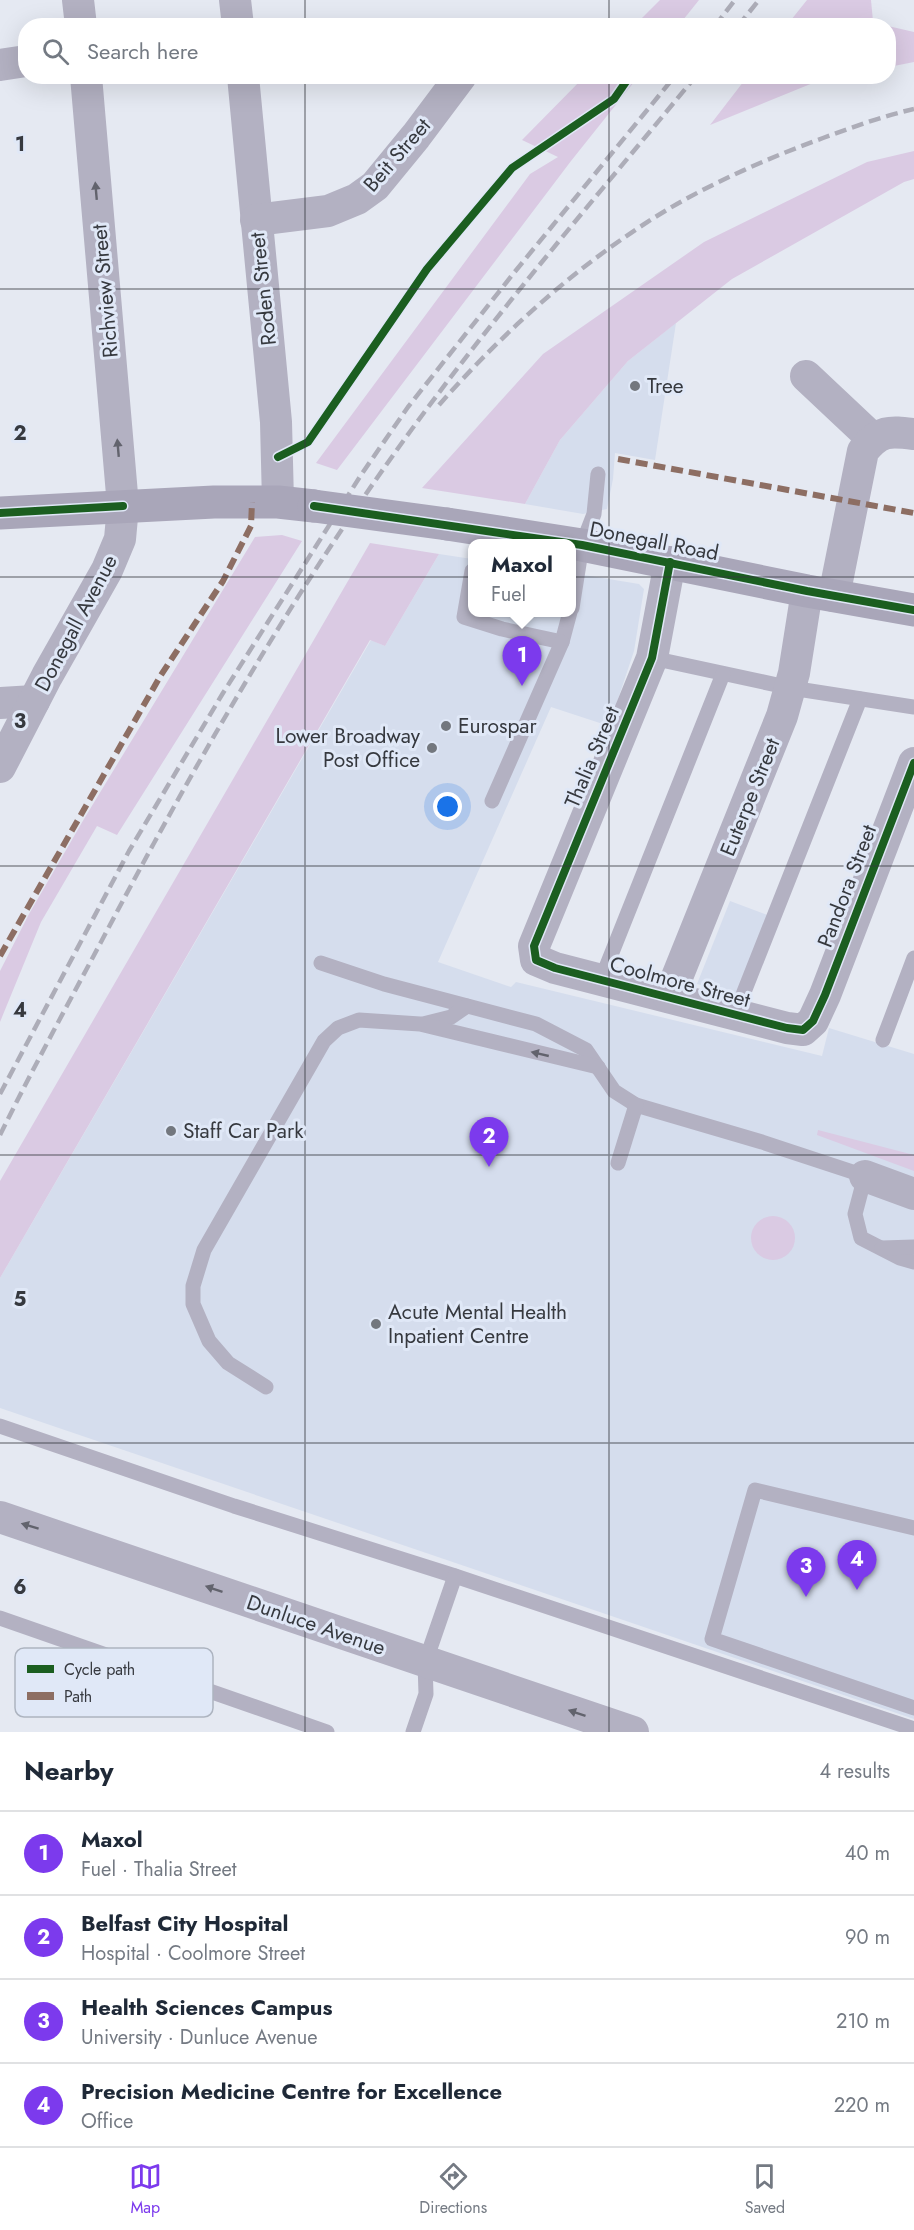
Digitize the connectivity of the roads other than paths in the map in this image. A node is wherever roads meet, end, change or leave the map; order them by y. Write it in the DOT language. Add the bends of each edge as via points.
graph roads {
  1 [pos="78,0"];
  2 [pos="235,0"];
  3 [pos="80,18"];
  4 [pos="237,18"];
  5 [pos="18,62"];
  6 [pos="0,65"];
  7 [pos="87,84"];
  8 [pos="244,84"];
  9 [pos="450,84"];
  10 [pos="256,220"];
  11 [pos="806,376"];
  12 [pos="914,434"];
  13 [pos="873,438"];
  14 [pos="598,474"];
  15 [pos="278,502"];
  16 [pos="123,506"];
  17 [pos="0,513"];
  18 [pos="480,536"];
  19 [pos="514,539"];
  20 [pos="576,544"];
  21 [pos="582,545"];
  22 [pos="670,562"];
  23 [pos="576,580"];
  24 [pos="820,593"];
  25 [pos="468,594"];
  26 [pos="914,610"];
  27 [pos="569,617"];
  28 [pos="562,642"];
  29 [pos="652,658"];
  30 [pos="723,674"];
  31 [pos="791,688"];
  32 [pos="860,699"];
  33 [pos="34,701"];
  34 [pos="0,703"];
  35 [pos="914,707"];
  36 [pos="914,763"];
  37 [pos="0,767"];
  38 [pos="492,801"];
  39 [pos="914,958"];
  40 [pos="536,960"];
  41 [pos="321,963"];
  42 [pos="601,980"];
  43 [pos="669,997"];
  44 [pos="467,1006"];
  45 [pos="737,1015"];
  46 [pos="813,1021"];
  47 [pos="420,1024"];
  48 [pos="883,1040"];
  49 [pos="597,1067"];
  50 [pos="636,1105"];
  51 [pos="618,1163"];
  52 [pos="865,1176"];
  53 [pos="914,1194"];
  54 [pos="914,1247"];
  55 [pos="882,1248"];
  56 [pos="914,1262"];
  57 [pos="266,1388"];
  58 [pos="0,1426"];
  59 [pos="0,1517"];
  60 [pos="914,1528"];
  61 [pos="456,1576"];
  62 [pos="0,1618"];
  63 [pos="86,1648"];
  64 [pos="425,1663"];
  65 [pos="213,1692"];
  66 [pos="914,1708"];
  67 [pos="914,1729"];
  68 [pos="327,1732"];
  69 [pos="413,1732"];
  70 [pos="633,1732"];
  1 -- 3 [label="street"];
  2 -- 4 [label="street"];
  5 -- 6 [label="street"];
  16 -- 7 [label="street, Richview Street, one-way"];
  8 -- 10 [label="street, Roden Street"];
  9 -- 10 [label="street, Beit Street" via="375,186 357,199 328,211"];
  10 -- 15 [label="street, Roden Street" via="276,422"];
  11 -- 13 [label="street"];
  12 -- 13 [label="street" via="890,431"];
  13 -- 24 [label="street, Euterpe Street" via="863,451"];
  14 -- 21 [label="lane" via="594,514"];
  15 -- 16 [label="street, Donegall Road"];
  15 -- 18 [label="street, Donegall Road, bridge" via="447,524"];
  16 -- 17 [label="street, Donegall Road"];
  16 -- 33 [label="street, Donegall Avenue" via="120,539 110,562"];
  18 -- 19 [label="street, Donegall Road"];
  20 -- 21 [label="street, Donegall Road"];
  21 -- 22 [label="street, Donegall Road"];
  21 -- 23 [label="lane"];
  22 -- 24 [label="street, Donegall Road"];
  22 -- 29 [label="street, Thalia Street"];
  24 -- 26 [label="street, Donegall Road"];
  24 -- 31 [label="street, Euterpe Street"];
  25 -- 28 [label="lane" via="464,616"];
  27 -- 28 [label="lane"];
  28 -- 38 [label="lane"];
  29 -- 30 [label="lane"];
  29 -- 40 [label="street, Thalia Street" via="534,946"];
  30 -- 31 [label="lane"];
  30 -- 42 [label="lane"];
  31 -- 32 [label="lane"];
  31 -- 43 [label="street, Euterpe Street"];
  32 -- 35 [label="lane"];
  32 -- 45 [label="lane"];
  33 -- 34 [label="street"];
  33 -- 37 [label="street, Donegall Avenue"];
  36 -- 46 [label="street, Pandora Street"];
  39 -- 48 [label="lane"];
  40 -- 42 [label="street, Coolmore Street"];
  41 -- 44 [label="lane"];
  42 -- 43 [label="street, Coolmore Street"];
  43 -- 45 [label="street, Coolmore Street"];
  44 -- 47 [label="lane" via="451,1017"];
  44 -- 49 [label="lane" via="536,1024 586,1050"];
  45 -- 46 [label="street, Coolmore Street" via="803,1030"];
  49 -- 47 [label="lane, one-way"];
  47 -- 57 [label="lane" via="359,1020 338,1028 324,1041 204,1250 192,1297 209,1341 228,1363"];
  49 -- 50 [label="lane" via="614,1091"];
  50 -- 51 [label="lane"];
  50 -- 52 [label="lane"];
  52 -- 53 [label="street"];
  52 -- 55 [label="lane" via="855,1214 861,1238"];
  54 -- 55 [label="lane"];
  55 -- 56 [label="lane"];
  58 -- 61 [label="lane"];
  64 -- 59 [label="street, Dunluce Avenue, one-way"];
  60 -- 66 [label="lane" via="755,1490 712,1639"];
  61 -- 64 [label="lane"];
  61 -- 67 [label="lane"];
  62 -- 63 [label="lane"];
  64 -- 69 [label="lane" via="426,1694"];
  70 -- 64 [label="street, Dunluce Avenue, one-way"];
  65 -- 68 [label="lane"];
}
